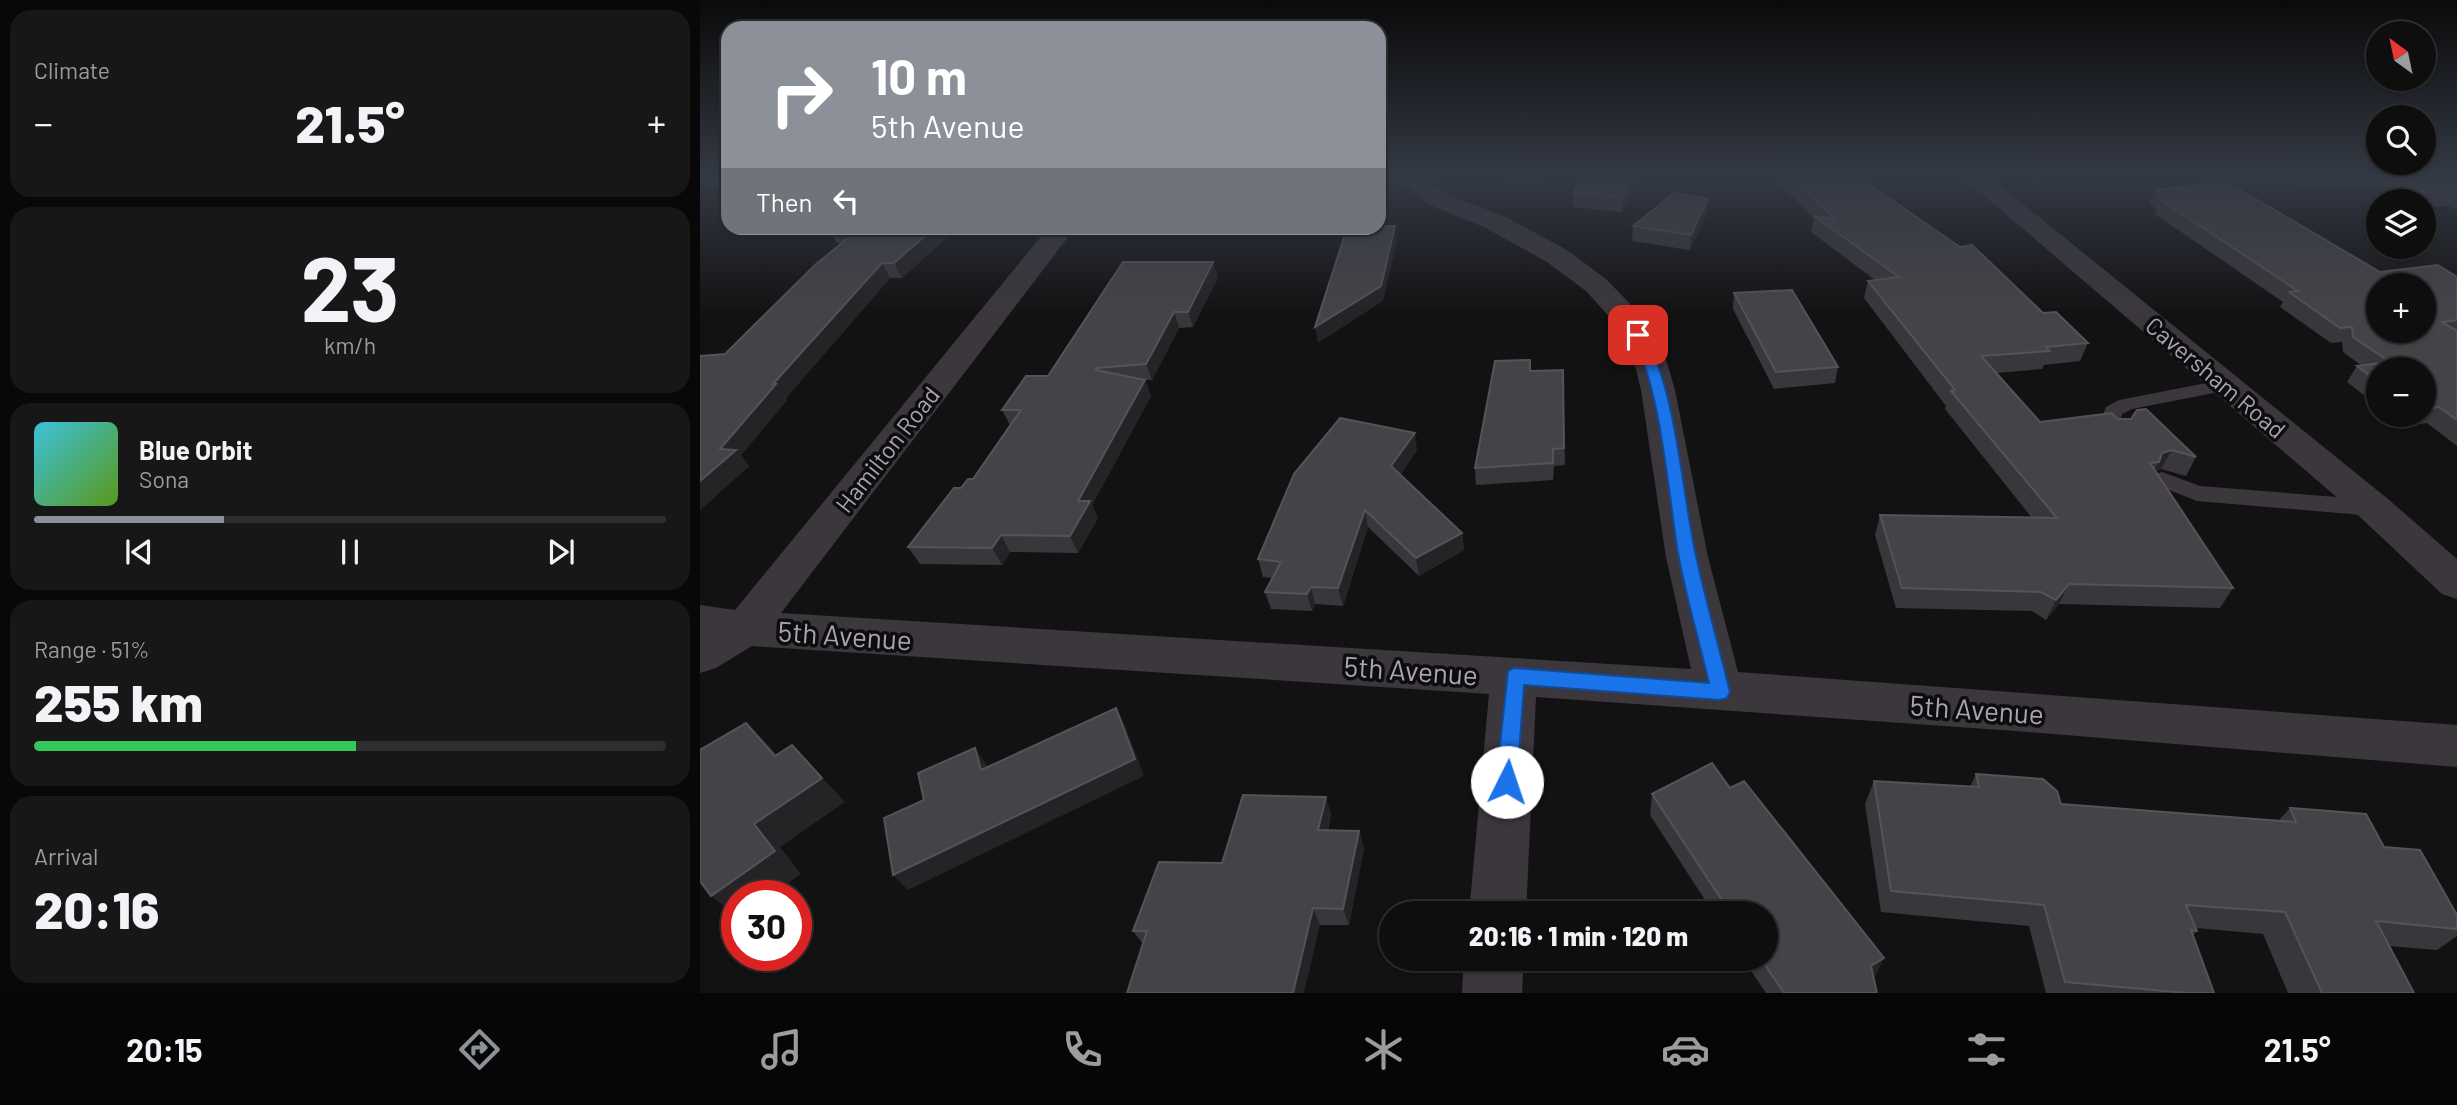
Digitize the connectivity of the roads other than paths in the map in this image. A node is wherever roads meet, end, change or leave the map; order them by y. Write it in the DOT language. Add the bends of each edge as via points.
graph roads {
  1 [pos="1494,221"];
  2 [pos="2028,221"];
  3 [pos="1056,235"];
  4 [pos="2227,385"];
  5 [pos="2115,430"];
  6 [pos="2162,479"];
  7 [pos="2374,508"];
  8 [pos="2457,583"];
  9 [pos="700,622"];
  10 [pos="745,628"];
  11 [pos="700,655"];
  12 [pos="1514,676"];
  13 [pos="1720,692"];
  14 [pos="2457,746"];
  15 [pos="1498,901"];
  16 [pos="1493,971"];
  17 [pos="1492,993"];
  1 -- 13 [label="street" via="1547,249 1597,285 1627,318 1648,352"];
  2 -- 4 [label="street, Caversham Road"];
  3 -- 10 [label="street, Hamilton Road"];
  4 -- 5 [label="lane" via="2126,404 2113,411 2110,422"];
  4 -- 7 [label="street, Caversham Road"];
  6 -- 7 [label="lane" via="2197,493"];
  7 -- 8 [label="street, Caversham Road"];
  9 -- 10 [label="street, 5th Avenue"];
  10 -- 11 [label="street, Hamilton Road"];
  10 -- 12 [label="street, 5th Avenue"];
  12 -- 13 [label="street, 5th Avenue"];
  12 -- 15 [label="street"];
  13 -- 14 [label="street, 5th Avenue"];
  16 -- 17 [label="street"];
}
